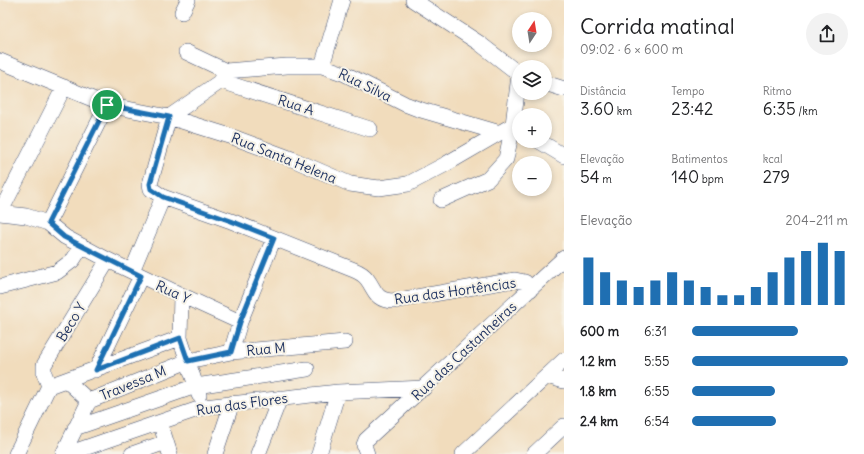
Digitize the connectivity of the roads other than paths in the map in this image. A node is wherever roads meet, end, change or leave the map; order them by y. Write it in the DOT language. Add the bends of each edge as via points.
graph roads {
  1 [pos="342,0"];
  2 [pos="412,0"];
  3 [pos="186,52"];
  4 [pos="0,61"];
  5 [pos="322,66"];
  6 [pos="512,69"];
  7 [pos="224,76"];
  8 [pos="552,85"];
  9 [pos="64,87"];
  10 [pos="564,89"];
  11 [pos="515,100"];
  12 [pos="107,105"];
  13 [pos="169,117"];
  14 [pos="370,129"];
  15 [pos="511,129"];
  16 [pos="551,148"];
  17 [pos="564,156"];
  18 [pos="163,197"];
  19 [pos="441,200"];
  20 [pos="0,213"];
  21 [pos="48,223"];
  22 [pos="274,238"];
  23 [pos="82,246"];
  24 [pos="564,258"];
  25 [pos="108,260"];
  26 [pos="136,274"];
  27 [pos="0,287"];
  28 [pos="530,290"];
  29 [pos="181,295"];
  30 [pos="240,322"];
  31 [pos="180,338"];
  32 [pos="346,342"];
  33 [pos="231,352"];
  34 [pos="564,360"];
  35 [pos="188,361"];
  36 [pos="307,369"];
  37 [pos="96,370"];
  38 [pos="547,376"];
  39 [pos="66,380"];
  40 [pos="564,381"];
  41 [pos="49,386"];
  42 [pos="196,386"];
  43 [pos="424,388"];
  44 [pos="338,392"];
  45 [pos="280,398"];
  46 [pos="88,401"];
  47 [pos="232,403"];
  48 [pos="204,407"];
  49 [pos="159,422"];
  50 [pos="564,426"];
  51 [pos="75,428"];
  52 [pos="168,448"];
  53 [pos="365,450"];
  54 [pos="16,454"];
  55 [pos="63,454"];
  56 [pos="67,454"];
  57 [pos="132,454"];
  58 [pos="215,454"];
  59 [pos="258,454"];
  60 [pos="319,454"];
  61 [pos="463,454"];
  62 [pos="534,454"];
  1 -- 5 [label="street"];
  2 -- 6 [label="street" via="479,43"];
  3 -- 7 [label="street"];
  4 -- 9 [label="street, Rua Santa Helena"];
  5 -- 7 [label="street, Rua Silva" via="287,66"];
  5 -- 15 [label="street, Rua Silva" via="345,74 418,109"];
  7 -- 13 [label="street"];
  7 -- 14 [label="street, Rua A"];
  8 -- 10 [label="street"];
  9 -- 12 [label="street, Rua Santa Helena"];
  9 -- 20 [label="street"];
  11 -- 15 [label="street"];
  12 -- 13 [label="street, Rua Santa Helena"];
  12 -- 21 [label="street"];
  13 -- 15 [label="street, Rua Santa Helena" via="230,136 350,184 379,188 408,184"];
  13 -- 18 [label="street" via="150,184 151,189"];
  15 -- 19 [label="street" via="506,158 488,180"];
  16 -- 17 [label="street"];
  18 -- 22 [label="street, Rua das Hortências"];
  18 -- 26 [label="street"];
  20 -- 21 [label="street, Rua Y" via="26,216"];
  21 -- 23 [label="street, Rua Y" via="64,237"];
  22 -- 28 [label="street, Rua das Hortências" via="361,273 376,295 385,300 393,301 515,280 525,282"];
  22 -- 30 [label="street"];
  23 -- 25 [label="street, Rua Y"];
  23 -- 27 [label="street" via="73,260 57,272"];
  24 -- 28 [label="street, Rua das Castanheiras"];
  25 -- 26 [label="street, Rua Y"];
  25 -- 41 [label="street, Beco Y" via="44,365"];
  26 -- 29 [label="street, Rua Y"];
  26 -- 37 [label="street"];
  28 -- 43 [label="street, Rua das Castanheiras"];
  29 -- 30 [label="street, Rua Y"];
  29 -- 31 [label="street"];
  30 -- 33 [label="street"];
  31 -- 35 [label="street"];
  31 -- 37 [label="street"];
  32 -- 33 [label="street, Rua M"];
  33 -- 35 [label="street, Rua M"];
  34 -- 38 [label="street"];
  35 -- 42 [label="street"];
  35 -- 46 [label="street, Travessa M"];
  36 -- 42 [label="street"];
  37 -- 39 [label="street"];
  38 -- 40 [label="street"];
  38 -- 61 [label="street"];
  39 -- 41 [label="street"];
  39 -- 46 [label="street"];
  41 -- 54 [label="street"];
  42 -- 48 [label="street"];
  42 -- 51 [label="street"];
  43 -- 44 [label="street, Rua das Flores"];
  43 -- 53 [label="street, Rua das Castanheiras" via="366,440"];
  44 -- 45 [label="street, Rua das Flores"];
  44 -- 60 [label="street"];
  45 -- 47 [label="street, Rua das Flores"];
  45 -- 59 [label="street"];
  46 -- 51 [label="street, Travessa M"];
  47 -- 48 [label="street, Rua das Flores"];
  47 -- 58 [label="street"];
  48 -- 49 [label="street, Rua das Flores"];
  49 -- 52 [label="street"];
  49 -- 56 [label="street, Rua das Flores"];
  50 -- 62 [label="street"];
  51 -- 55 [label="street, Travessa M"];
  52 -- 57 [label="street"];
}
